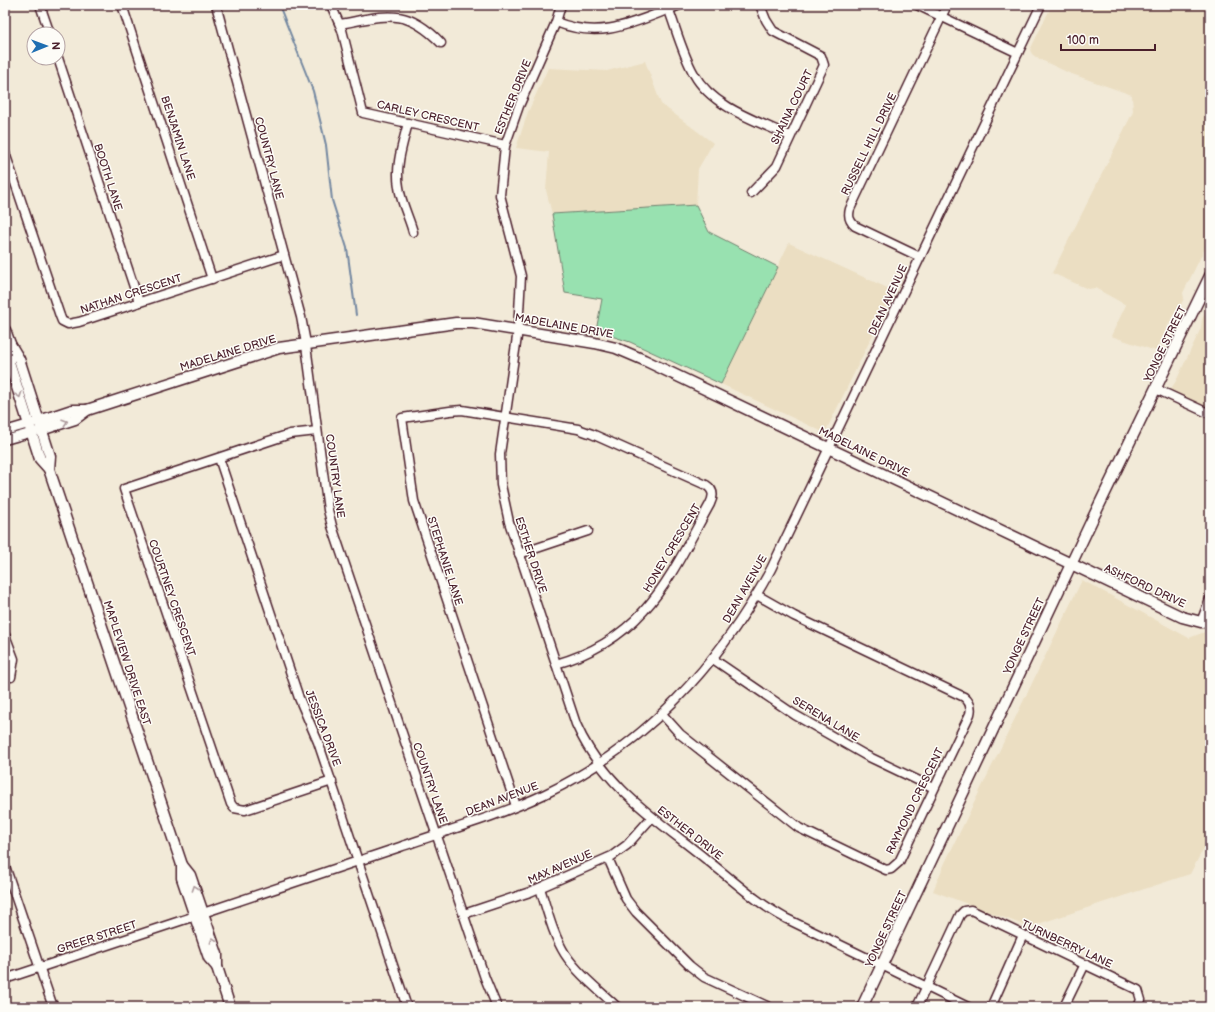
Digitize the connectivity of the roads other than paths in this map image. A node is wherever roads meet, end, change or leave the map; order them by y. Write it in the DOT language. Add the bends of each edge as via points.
graph roads {
  1 [pos="40,5"];
  2 [pos="122,5"];
  3 [pos="216,5"];
  4 [pos="330,5"];
  5 [pos="561,5"];
  6 [pos="680,5"];
  7 [pos="760,5"];
  8 [pos="917,5"];
  9 [pos="947,5"];
  10 [pos="1041,5"];
  11 [pos="668,7"];
  12 [pos="942,17"];
  13 [pos="556,22"];
  14 [pos="340,24"];
  15 [pos="47,26"];
  16 [pos="441,43"];
  17 [pos="1018,53"];
  18 [pos="61,66"];
  19 [pos="408,123"];
  20 [pos="790,136"];
  21 [pos="505,145"];
  22 [pos="5,153"];
  23 [pos="751,193"];
  24 [pos="413,232"];
  25 [pos="284,255"];
  26 [pos="920,257"];
  27 [pos="1210,276"];
  28 [pos="212,278"];
  29 [pos="139,302"];
  30 [pos="5,330"];
  31 [pos="518,330"];
  32 [pos="306,344"];
  33 [pos="1156,389"];
  34 [pos="1210,414"];
  35 [pos="505,417"];
  36 [pos="35,427"];
  37 [pos="5,431"];
  38 [pos="317,431"];
  39 [pos="5,440"];
  40 [pos="829,448"];
  41 [pos="219,458"];
  42 [pos="588,531"];
  43 [pos="519,554"];
  44 [pos="1071,564"];
  45 [pos="757,595"];
  46 [pos="1210,599"];
  47 [pos="1205,621"];
  48 [pos="5,635"];
  49 [pos="714,659"];
  50 [pos="556,664"];
  51 [pos="11,677"];
  52 [pos="662,714"];
  53 [pos="598,764"];
  54 [pos="332,782"];
  55 [pos="934,788"];
  56 [pos="516,806"];
  57 [pos="652,817"];
  58 [pos="436,834"];
  59 [pos="608,858"];
  60 [pos="358,861"];
  61 [pos="5,866"];
  62 [pos="540,888"];
  63 [pos="464,914"];
  64 [pos="199,915"];
  65 [pos="1023,935"];
  66 [pos="1085,964"];
  67 [pos="882,965"];
  68 [pos="40,968"];
  69 [pos="5,979"];
  70 [pos="927,986"];
  71 [pos="53,1007"];
  72 [pos="230,1007"];
  73 [pos="407,1007"];
  74 [pos="497,1007"];
  75 [pos="617,1007"];
  76 [pos="769,1007"];
  77 [pos="862,1007"];
  78 [pos="917,1007"];
  79 [pos="968,1007"];
  80 [pos="991,1007"];
  81 [pos="1064,1007"];
  82 [pos="1138,1007"];
  1 -- 15 [label="street"];
  2 -- 28 [label="street, BENJAMIN LANE"];
  3 -- 25 [label="street, COUNTRY LANE"];
  4 -- 14 [label="street, CARLEY CRESCENT"];
  5 -- 13 [label="street, ESTHER DRIVE"];
  6 -- 11 [label="street"];
  7 -- 20 [label="street, SHAINA COURT" via="773,31 817,53 823,60 822,70"];
  8 -- 12 [label="street"];
  9 -- 12 [label="street, RUSSELL HILL DRIVE"];
  10 -- 17 [label="street, DEAN AVENUE"];
  11 -- 13 [label="street" via="610,30 579,30"];
  11 -- 20 [label="street" via="691,67 708,92 730,108"];
  12 -- 17 [label="street"];
  12 -- 26 [label="street, RUSSELL HILL DRIVE" via="848,214 855,226"];
  13 -- 21 [label="street, ESTHER DRIVE" via="519,106"];
  14 -- 16 [label="street" via="382,16 398,16 418,25"];
  14 -- 19 [label="street, CARLEY CRESCENT" via="363,113"];
  17 -- 26 [label="street, DEAN AVENUE"];
  18 -- 29 [label="street, BOOTH LANE"];
  19 -- 21 [label="street, CARLEY CRESCENT"];
  19 -- 24 [label="street" via="398,167 398,180"];
  20 -- 23 [label="street, SHAINA COURT" via="777,166"];
  21 -- 31 [label="street, ESTHER DRIVE" via="500,195 521,276"];
  22 -- 29 [label="street, NATHAN CRESCENT" via="62,321 73,324"];
  25 -- 28 [label="street, NATHAN CRESCENT"];
  25 -- 32 [label="street, COUNTRY LANE"];
  26 -- 40 [label="street, DEAN AVENUE"];
  27 -- 33 [label="main road, YONGE STREET"];
  28 -- 29 [label="street, NATHAN CRESCENT"];
  30 -- 36 [label="main road, MAPLEVIEW DRIVE EAST" via="10,344 9,362"];
  31 -- 32 [label="main road, MADELAINE DRIVE" via="460,322"];
  31 -- 35 [label="street, ESTHER DRIVE"];
  31 -- 40 [label="main road, MADELAINE DRIVE" via="595,343 620,350"];
  32 -- 36 [label="main road, MADELAINE DRIVE" via="279,348 87,410 75,419"];
  32 -- 38 [label="street, COUNTRY LANE"];
  33 -- 34 [label="street"];
  33 -- 44 [label="main road, YONGE STREET"];
  35 -- 43 [label="street, ESTHER DRIVE" via="501,448 501,485 507,516"];
  35 -- 50 [label="street, HONEY CRESCENT" via="588,432 706,485 713,497 671,575 645,610 626,628 604,643"];
  35 -- 56 [label="street, STEPHANIE LANE" via="455,410 402,418 414,503"];
  36 -- 37 [label="street, MADELAINE DRIVE"];
  36 -- 39 [label="street, MADELAINE DRIVE"];
  36 -- 64 [label="main road, MAPLEVIEW DRIVE EAST" via="40,460 49,469 182,865 182,878"];
  38 -- 41 [label="street, COURTNEY CRESCENT" via="290,434"];
  38 -- 58 [label="street, COUNTRY LANE" via="332,526"];
  40 -- 44 [label="main road, MADELAINE DRIVE"];
  40 -- 45 [label="street, DEAN AVENUE"];
  41 -- 54 [label="street, JESSICA DRIVE" via="299,698"];
  41 -- 54 [label="street, COURTNEY CRESCENT" via="124,489 229,800 234,808 245,810"];
  42 -- 43 [label="street"];
  43 -- 50 [label="street, ESTHER DRIVE"];
  44 -- 47 [label="main road, ASHFORD DRIVE" via="1182,617"];
  44 -- 67 [label="main road, YONGE STREET"];
  45 -- 49 [label="street, DEAN AVENUE"];
  45 -- 55 [label="street, RAYMOND CRESCENT" via="794,616 966,699 971,707 970,714"];
  46 -- 47 [label="street"];
  48 -- 51 [label="street" via="14,659"];
  49 -- 52 [label="street, DEAN AVENUE"];
  49 -- 55 [label="street, SERENA LANE" via="795,714 865,755"];
  50 -- 53 [label="street, ESTHER DRIVE" via="576,724"];
  52 -- 53 [label="street, DEAN AVENUE"];
  52 -- 55 [label="street, RAYMOND CRESCENT" via="680,734 799,828 886,870 899,862"];
  53 -- 56 [label="street, DEAN AVENUE" via="558,788"];
  53 -- 57 [label="street, ESTHER DRIVE" via="622,791"];
  54 -- 60 [label="street, JESSICA DRIVE"];
  56 -- 58 [label="street, DEAN AVENUE"];
  57 -- 59 [label="street, MAX AVENUE" via="627,845"];
  57 -- 67 [label="street, ESTHER DRIVE" via="773,911"];
  58 -- 60 [label="street, DEAN AVENUE"];
  58 -- 63 [label="street, COUNTRY LANE"];
  59 -- 62 [label="street, MAX AVENUE"];
  59 -- 76 [label="street" via="626,899 690,966 704,977"];
  60 -- 64 [label="street, DEAN AVENUE"];
  60 -- 73 [label="street, JESSICA DRIVE"];
  61 -- 68 [label="street"];
  62 -- 63 [label="street, MAX AVENUE"];
  62 -- 75 [label="street" via="556,936 565,954"];
  63 -- 74 [label="street, COUNTRY LANE"];
  64 -- 68 [label="street, GREER STREET"];
  64 -- 72 [label="main road, MAPLEVIEW DRIVE EAST" via="209,958 217,967"];
  65 -- 66 [label="street, TURNBERRY LANE"];
  65 -- 70 [label="street, TURNBERRY LANE" via="971,910 964,912 960,915"];
  65 -- 80 [label="street"];
  66 -- 81 [label="street"];
  66 -- 82 [label="street, TURNBERRY LANE" via="1138,990 1142,1000"];
  67 -- 70 [label="street, ESTHER DRIVE"];
  67 -- 77 [label="main road, YONGE STREET"];
  68 -- 69 [label="street, GREER STREET"];
  68 -- 71 [label="street"];
  70 -- 78 [label="street"];
  70 -- 79 [label="street, ESTHER DRIVE"];
}
